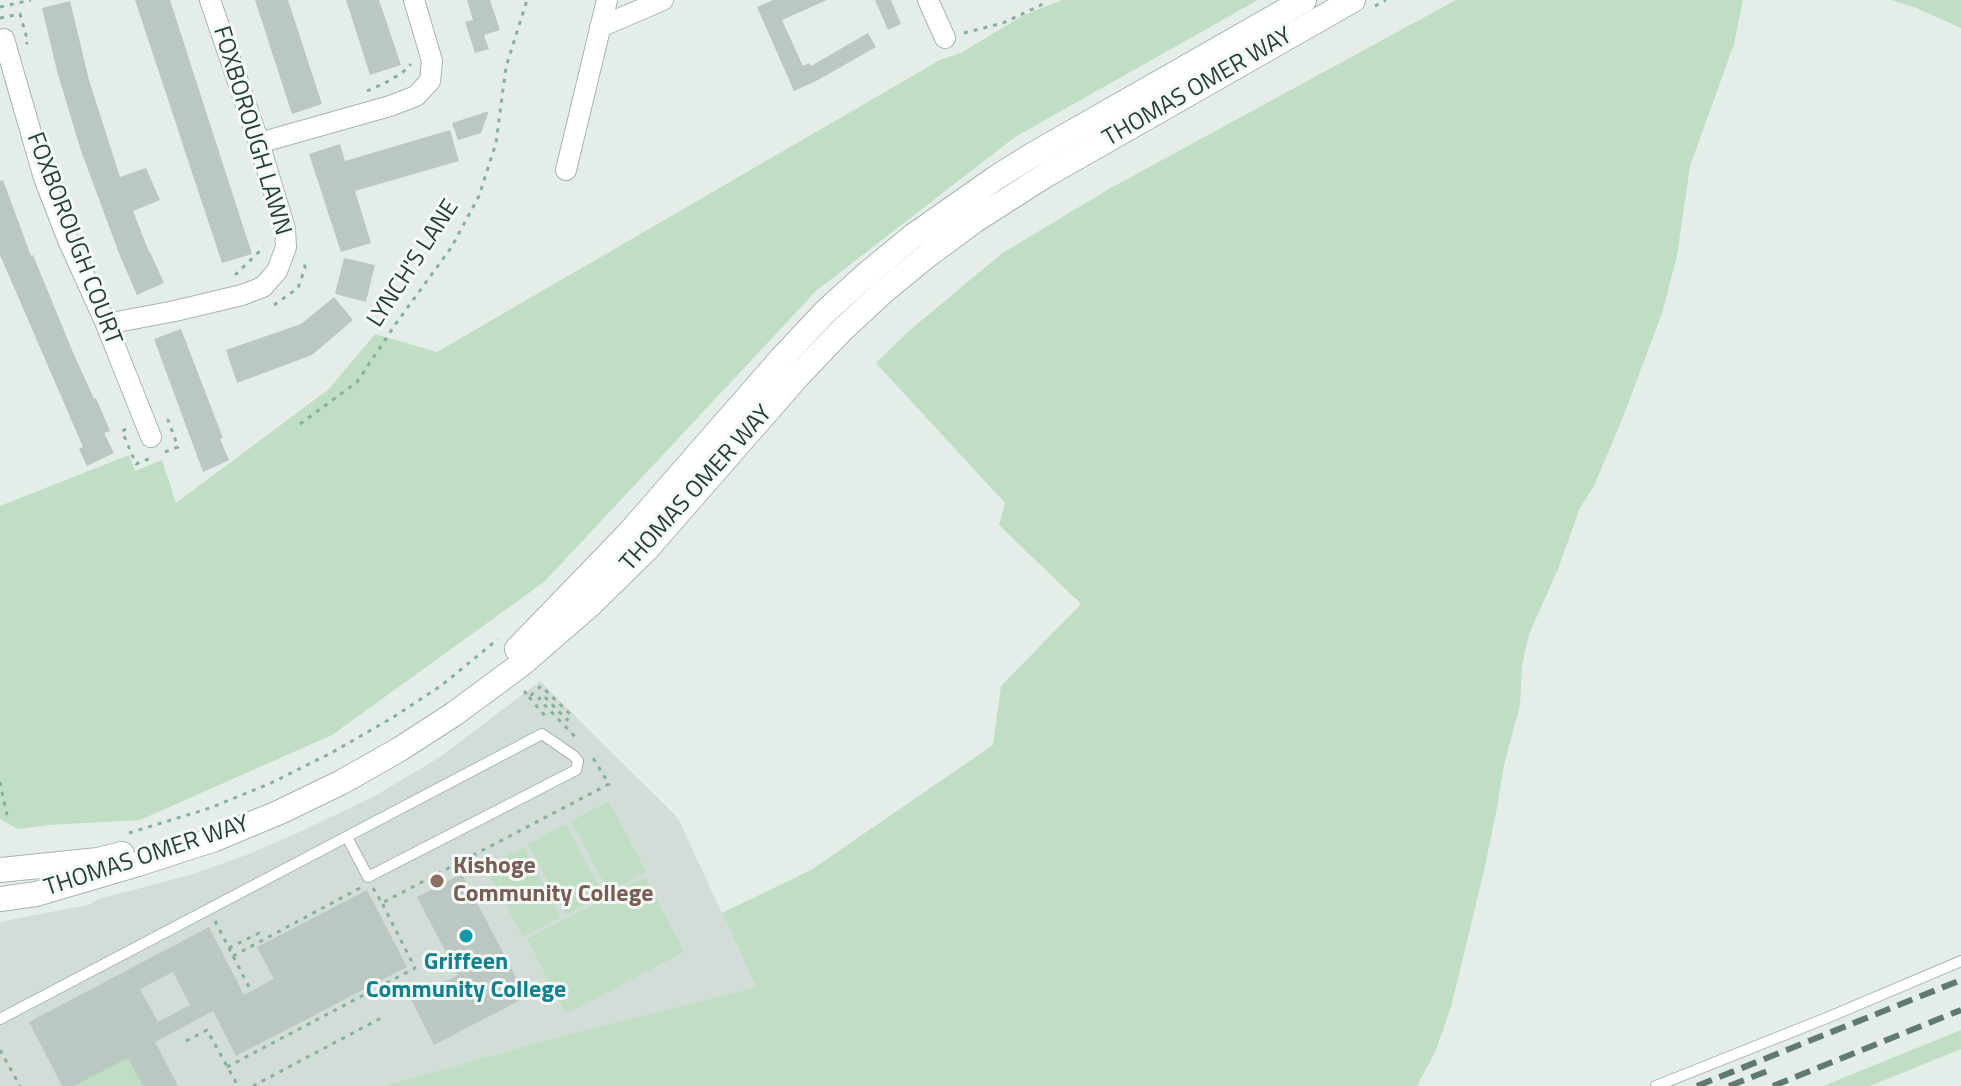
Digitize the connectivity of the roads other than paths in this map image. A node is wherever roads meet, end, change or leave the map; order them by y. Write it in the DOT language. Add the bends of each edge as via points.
graph roads {
  1 [pos="210,0"];
  2 [pos="414,0"];
  3 [pos="607,0"];
  4 [pos="663,0"];
  5 [pos="928,0"];
  6 [pos="1304,0"];
  7 [pos="1353,0"];
  8 [pos="600,27"];
  9 [pos="9,35"];
  10 [pos="945,38"];
  11 [pos="259,143"];
  12 [pos="566,170"];
  13 [pos="106,324"];
  14 [pos="156,442"];
  15 [pos="347,837"];
  16 [pos="0,870"];
  17 [pos="0,899"];
  18 [pos="1961,961"];
  19 [pos="0,1019"];
  20 [pos="1656,1086"];
  1 -- 11 [label="street, FOXBOROUGH LAWN"];
  2 -- 11 [label="street" via="432,61 430,81 416,96"];
  3 -- 8 [label="street"];
  4 -- 8 [label="street"];
  5 -- 10 [label="street"];
  6 -- 16 [label="street, THOMAS OMER WAY" via="1034,154 960,201 868,273 781,359 575,590 514,652 446,704 336,771 211,826 107,858"];
  7 -- 17 [label="street, THOMAS OMER WAY" via="1046,175 928,255 842,330 601,594 523,663 454,714 342,782 267,818 138,864 36,894"];
  8 -- 12 [label="street"];
  9 -- 13 [label="street, FOXBOROUGH COURT" via="44,178"];
  11 -- 13 [label="street, FOXBOROUGH LAWN" via="285,229 286,247 277,271 263,287 242,295"];
  13 -- 14 [label="street, FOXBOROUGH COURT"];
  15 -- 15 [label="lane" via="542,734 578,761 576,770 368,877"];
  15 -- 19 [label="lane"];
  18 -- 20 [label="lane"];
}
